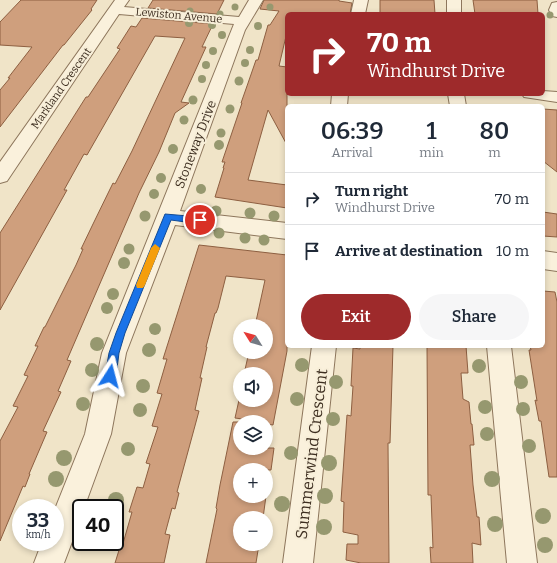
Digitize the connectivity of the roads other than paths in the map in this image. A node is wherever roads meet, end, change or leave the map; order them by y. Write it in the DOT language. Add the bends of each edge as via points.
graph roads {
  1 [pos="256,0"];
  2 [pos="361,0"];
  3 [pos="454,0"];
  4 [pos="119,5"];
  5 [pos="557,6"];
  6 [pos="358,12"];
  7 [pos="454,12"];
  8 [pos="557,13"];
  9 [pos="243,21"];
  10 [pos="545,96"];
  11 [pos="557,97"];
  12 [pos="0,176"];
  13 [pos="168,217"];
  14 [pos="285,231"];
  15 [pos="545,260"];
  16 [pos="557,262"];
  17 [pos="324,348"];
  18 [pos="499,348"];
  19 [pos="49,563"];
  20 [pos="298,563"];
  21 [pos="522,563"];
  1 -- 9 [label="street, Stoneway Drive"];
  2 -- 6 [label="street"];
  3 -- 7 [label="street"];
  4 -- 9 [label="street, Lewiston Avenue"];
  4 -- 12 [label="street, Markland Crescent"];
  5 -- 8 [label="street"];
  9 -- 13 [label="street, Stoneway Drive"];
  10 -- 11 [label="street"];
  13 -- 14 [label="street"];
  13 -- 19 [label="street, Stoneway Drive" via="114,353 98,434"];
  15 -- 16 [label="street"];
  17 -- 20 [label="street, Summerwind Crescent"];
  18 -- 21 [label="street"];
}
